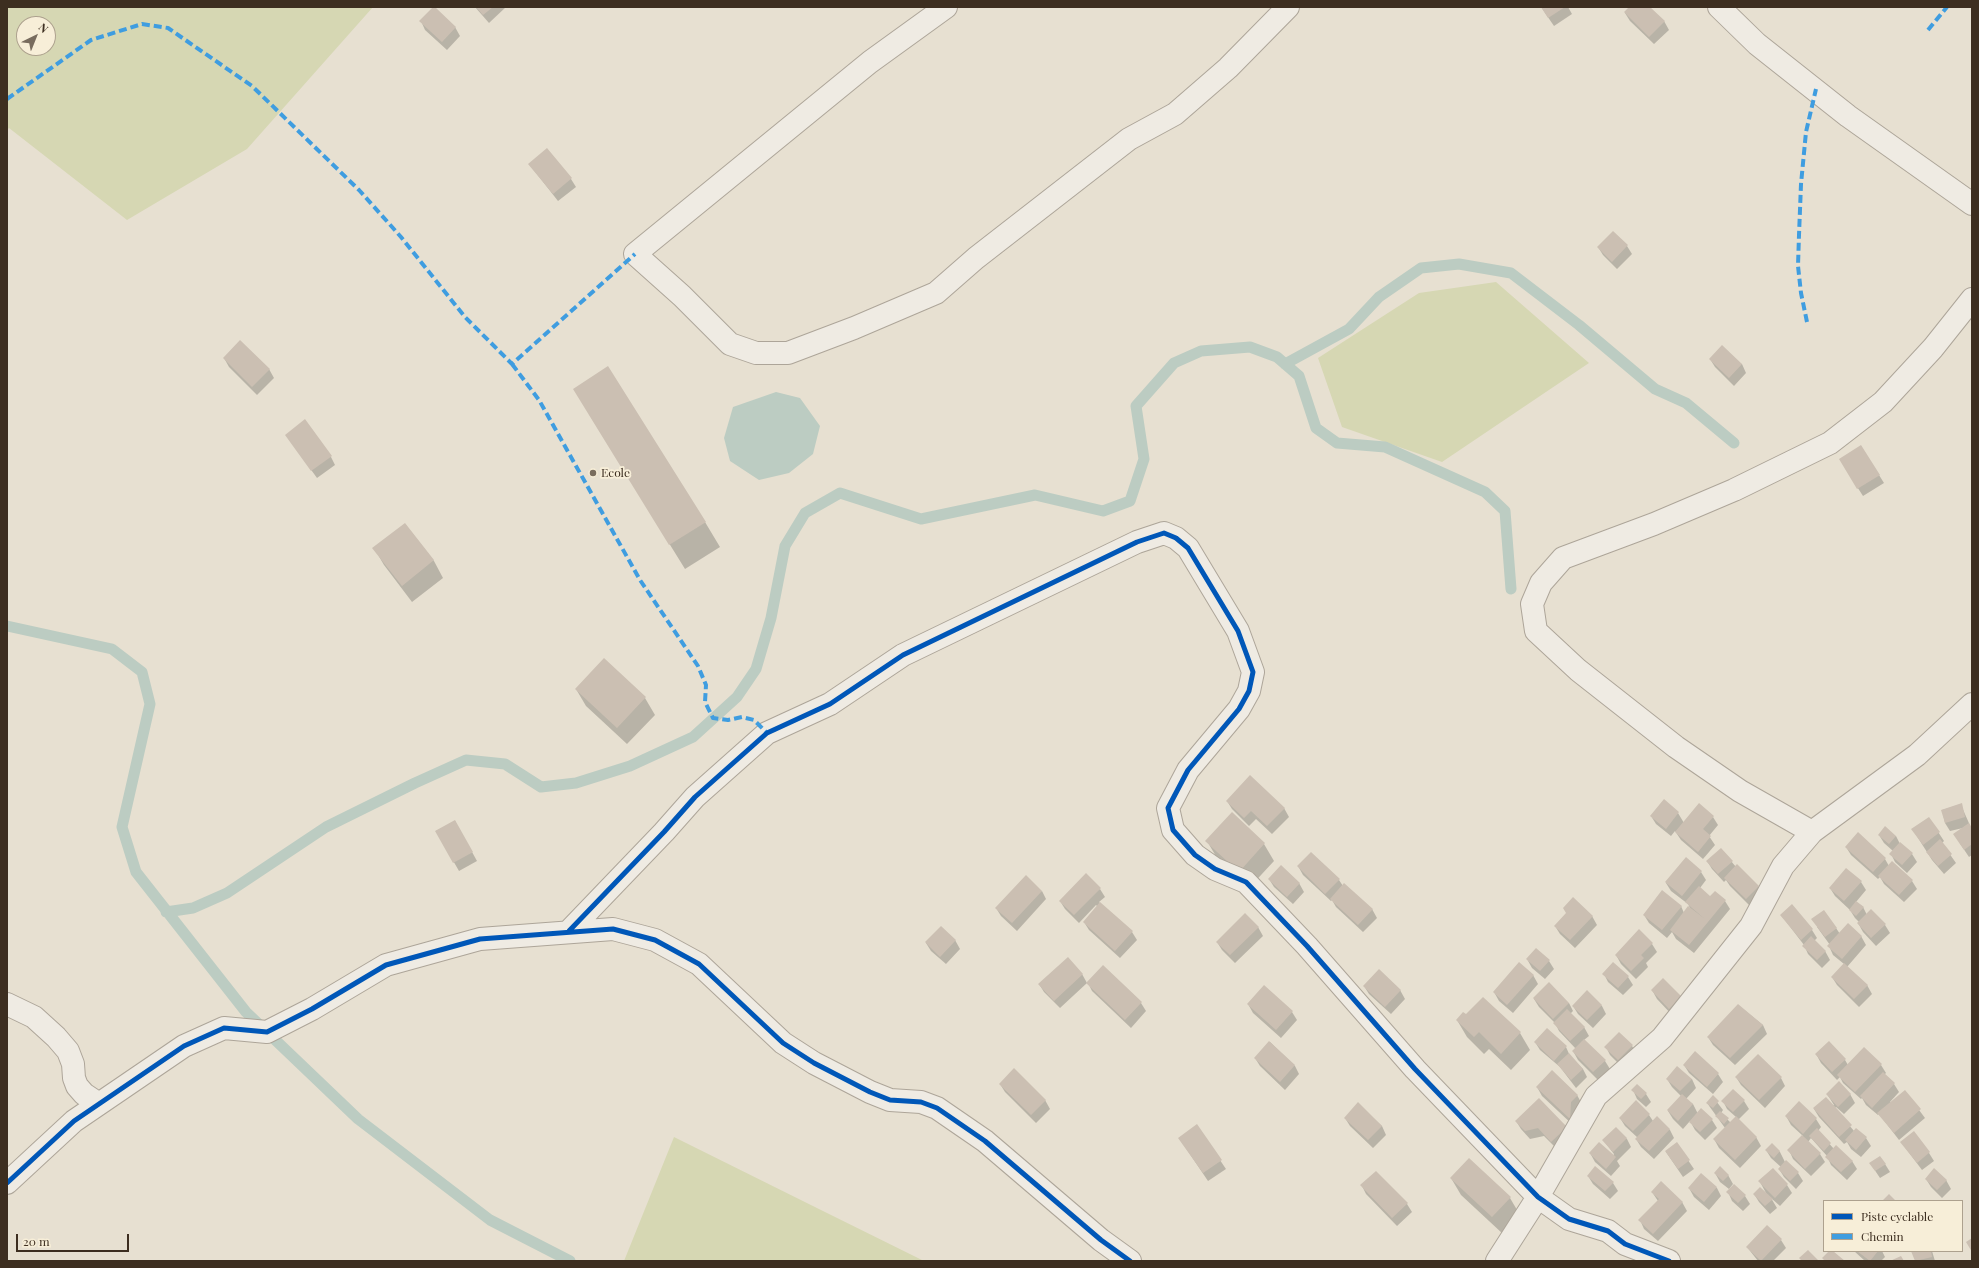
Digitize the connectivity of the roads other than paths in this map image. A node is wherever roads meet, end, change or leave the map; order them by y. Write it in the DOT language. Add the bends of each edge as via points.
graph roads {
  1 [pos="946,7"];
  2 [pos="1288,7"];
  3 [pos="1719,7"];
  4 [pos="1972,204"];
  5 [pos="1972,299"];
  6 [pos="1972,704"];
  7 [pos="1812,832"];
  8 [pos="569,931"];
  9 [pos="7,1004"];
  10 [pos="99,1104"];
  11 [pos="7,1183"];
  12 [pos="1538,1197"];
  13 [pos="1130,1261"];
  14 [pos="1497,1261"];
  15 [pos="1669,1261"];
  1 -- 2 [label="street" via="870,62 635,254 730,344 756,353 788,353 936,293 976,258 1129,138 1175,114 1228,68"];
  3 -- 4 [label="street" via="1757,44 1848,116"];
  5 -- 7 [label="street" via="1933,348 1883,402 1830,443 1734,490 1654,524 1563,558 1541,584 1532,604 1536,631 1578,670 1676,747 1740,791"];
  6 -- 7 [label="street" via="1917,755"];
  7 -- 12 [label="street" via="1783,866 1751,926 1662,1038 1596,1096"];
  8 -- 10 [label="street" via="480,938 386,965 312,1009 267,1032 224,1028 184,1046"];
  8 -- 12 [label="street" via="695,796 767,733 830,704 903,655 1137,542 1164,533 1176,538 1188,548 1238,631 1253,672 1249,691 1239,709 1188,770 1168,808 1173,830 1195,856 1216,870 1246,882 1307,946 1415,1069"];
  8 -- 13 [label="street" via="613,929 655,940 699,964 783,1043 814,1063 870,1092 890,1100 921,1102 937,1108 985,1141 1101,1240"];
  9 -- 10 [label="street" via="34,1017 56,1037 68,1051 76,1086"];
  10 -- 11 [label="street" via="74,1121"];
  12 -- 14 [label="street"];
  12 -- 15 [label="street" via="1569,1219 1608,1231 1625,1244"];
}
